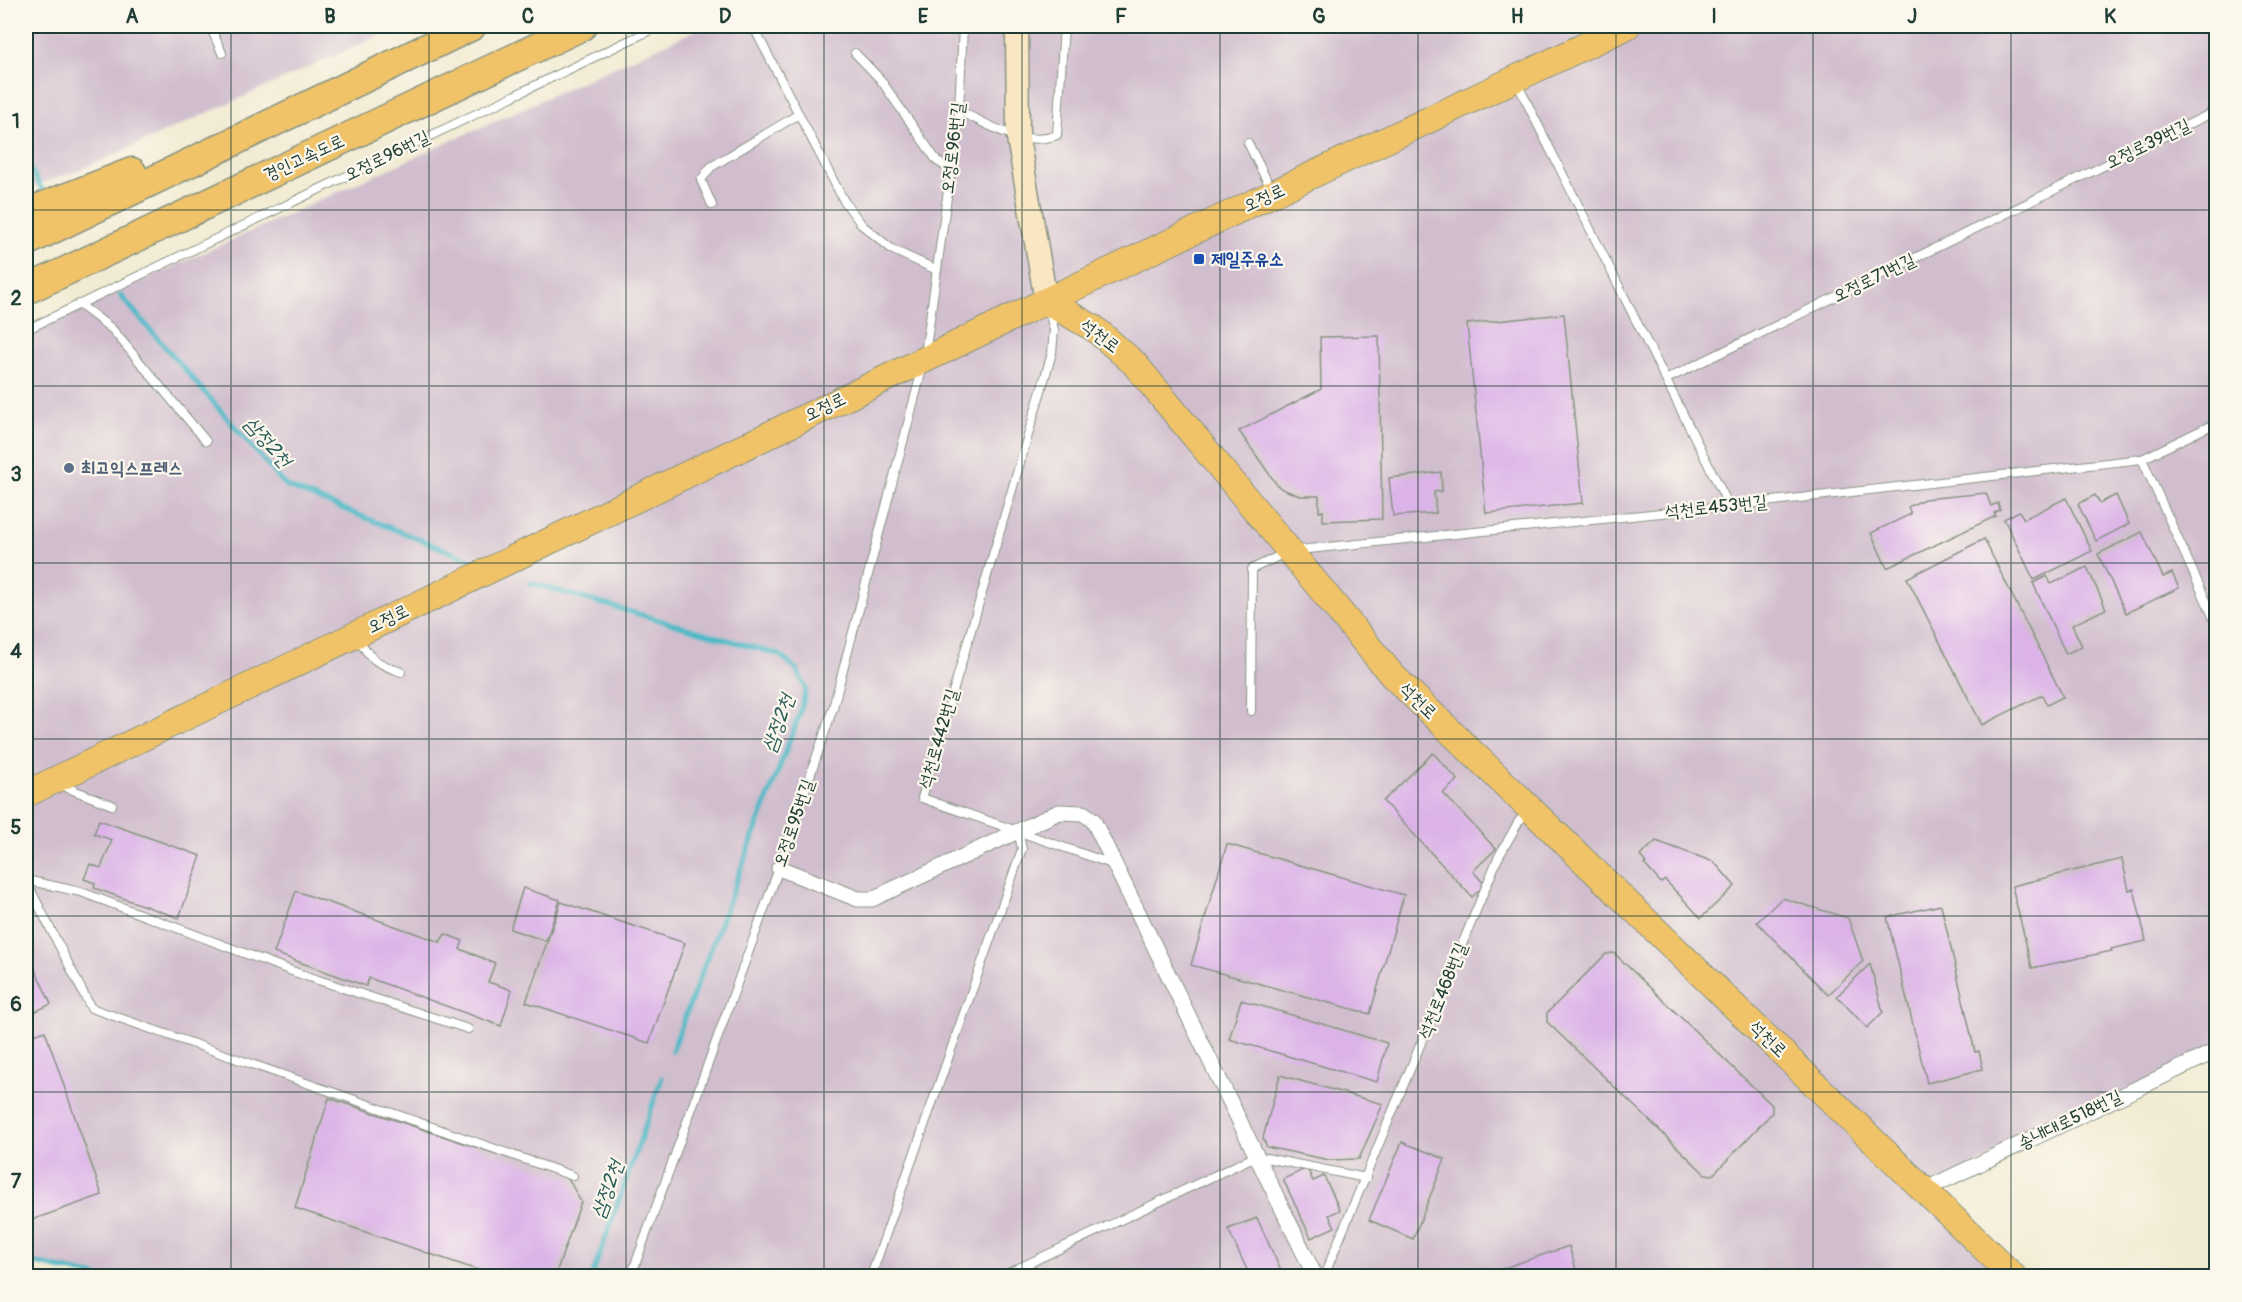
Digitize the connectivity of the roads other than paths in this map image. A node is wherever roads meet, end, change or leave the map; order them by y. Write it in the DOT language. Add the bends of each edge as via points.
graph roads {
  1 [pos="210,26"];
  2 [pos="472,26"];
  3 [pos="582,26"];
  4 [pos="659,26"];
  5 [pos="753,26"];
  6 [pos="963,26"];
  7 [pos="1017,26"];
  8 [pos="1064,26"];
  9 [pos="1627,26"];
  10 [pos="222,53"];
  11 [pos="855,53"];
  12 [pos="1515,79"];
  13 [pos="297,110"];
  14 [pos="959,111"];
  15 [pos="2217,111"];
  16 [pos="799,114"];
  17 [pos="1018,138"];
  18 [pos="1248,142"];
  19 [pos="951,170"];
  20 [pos="2080,178"];
  21 [pos="1273,193"];
  22 [pos="712,205"];
  23 [pos="26,213"];
  24 [pos="26,242"];
  25 [pos="937,270"];
  26 [pos="64,272"];
  27 [pos="26,290"];
  28 [pos="26,296"];
  29 [pos="1046,301"];
  30 [pos="79,304"];
  31 [pos="26,330"];
  32 [pos="925,359"];
  33 [pos="1667,379"];
  34 [pos="2217,423"];
  35 [pos="206,441"];
  36 [pos="2142,459"];
  37 [pos="1729,506"];
  38 [pos="1289,551"];
  39 [pos="2217,623"];
  40 [pos="356,634"];
  41 [pos="401,672"];
  42 [pos="1251,711"];
  43 [pos="51,781"];
  44 [pos="26,794"];
  45 [pos="112,805"];
  46 [pos="1530,809"];
  47 [pos="1018,831"];
  48 [pos="1114,864"];
  49 [pos="778,868"];
  50 [pos="26,881"];
  51 [pos="468,1029"];
  52 [pos="2217,1050"];
  53 [pos="1256,1156"];
  54 [pos="573,1176"];
  55 [pos="1366,1178"];
  56 [pos="1924,1190"];
  57 [pos="631,1276"];
  58 [pos="871,1276"];
  59 [pos="1002,1276"];
  60 [pos="1315,1276"];
  61 [pos="1324,1276"];
  62 [pos="2013,1276"];
  1 -- 10 [label="lane"];
  2 -- 13 [label="highway"];
  3 -- 26 [label="highway, 경인고속도로"];
  4 -- 30 [label="lane, 오정로96번길"];
  5 -- 16 [label="lane"];
  6 -- 14 [label="lane, 오정로96번길"];
  7 -- 17 [label="street"];
  8 -- 17 [label="lane" via="1057,135 1046,139"];
  9 -- 12 [label="main road, 오정로"];
  11 -- 19 [label="lane" via="880,79 937,161"];
  12 -- 21 [label="main road, 오정로"];
  12 -- 33 [label="lane"];
  13 -- 23 [label="highway"];
  13 -- 24 [label="highway"];
  14 -- 17 [label="lane"];
  14 -- 19 [label="lane, 오정로96번길"];
  15 -- 20 [label="lane, 오정로39번길"];
  16 -- 22 [label="lane" via="711,167 701,180"];
  16 -- 25 [label="lane" via="844,201 862,225 893,250"];
  17 -- 29 [label="street"];
  18 -- 21 [label="lane"];
  19 -- 25 [label="lane, 오정로96번길"];
  20 -- 33 [label="lane, 오정로71번길"];
  21 -- 29 [label="main road, 오정로"];
  25 -- 32 [label="lane, 오정로96번길"];
  26 -- 27 [label="highway, 경인고속도로"];
  26 -- 28 [label="highway"];
  29 -- 32 [label="main road, 오정로"];
  29 -- 38 [label="main road, 석천로" via="1095,329 1134,363"];
  29 -- 47 [label="lane, 석천로442번길" via="1054,330 1052,353 922,798"];
  30 -- 31 [label="lane, 오정로96번길"];
  30 -- 35 [label="lane" via="112,329"];
  32 -- 40 [label="main road, 오정로"];
  32 -- 49 [label="lane, 오정로95번길" via="833,708"];
  33 -- 37 [label="lane"];
  34 -- 36 [label="lane, 석천로453번길"];
  36 -- 37 [label="lane, 석천로453번길"];
  36 -- 39 [label="lane"];
  37 -- 38 [label="lane, 석천로453번길"];
  38 -- 42 [label="lane" via="1252,569"];
  38 -- 46 [label="main road, 석천로" via="1392,675"];
  40 -- 41 [label="lane" via="366,654"];
  40 -- 43 [label="main road, 오정로"];
  43 -- 44 [label="main road, 오정로"];
  43 -- 45 [label="lane"];
  46 -- 55 [label="lane, 석천로468번길" via="1498,858"];
  46 -- 56 [label="main road, 석천로"];
  47 -- 48 [label="lane"];
  47 -- 48 [label="street" via="1059,812 1083,813 1093,820"];
  47 -- 49 [label="street" via="872,900 858,899"];
  47 -- 58 [label="lane" via="1022,849"];
  48 -- 53 [label="street"];
  49 -- 57 [label="lane, 오정로95번길"];
  50 -- 51 [label="lane" via="81,892 300,974"];
  50 -- 54 [label="lane" via="91,1008"];
  52 -- 56 [label="street, 송내대로518번길"];
  53 -- 55 [label="lane"];
  53 -- 59 [label="lane"];
  53 -- 60 [label="street"];
  55 -- 61 [label="lane, 석천로468번길"];
  56 -- 62 [label="main road, 석천로"];
}
